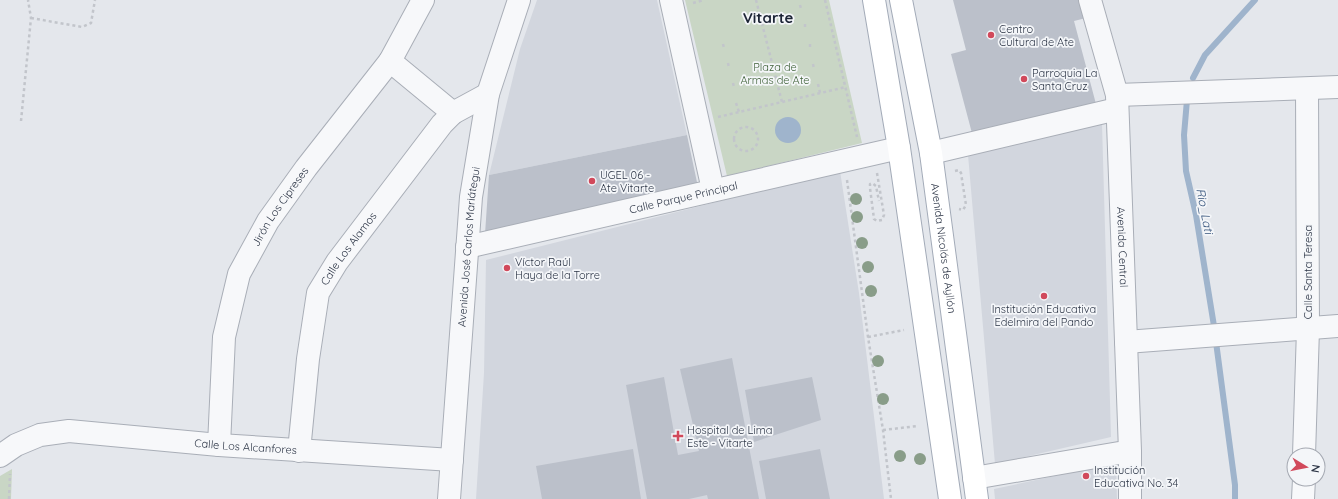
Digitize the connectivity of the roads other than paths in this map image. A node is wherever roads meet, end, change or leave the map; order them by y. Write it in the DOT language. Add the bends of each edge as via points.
graph roads {
  1 [pos="423,0"];
  2 [pos="519,0"];
  3 [pos="874,0"];
  4 [pos="901,0"];
  5 [pos="1090,0"];
  6 [pos="685,1"];
  7 [pos="390,61"];
  8 [pos="1338,87"];
  9 [pos="1306,89"];
  10 [pos="488,94"];
  11 [pos="1117,102"];
  12 [pos="453,113"];
  13 [pos="899,148"];
  14 [pos="931,153"];
  15 [pos="713,190"];
  16 [pos="467,247"];
  17 [pos="1338,326"];
  18 [pos="1308,329"];
  19 [pos="1126,342"];
  20 [pos="219,445"];
  21 [pos="1304,447"];
  22 [pos="299,451"];
  23 [pos="1119,453"];
  24 [pos="452,460"];
  25 [pos="5,465"];
  26 [pos="1304,487"];
  27 [pos="975,489"];
  28 [pos="450,499"];
  29 [pos="950,499"];
  30 [pos="1130,499"];
  31 [pos="1303,499"];
  1 -- 7 [label="street, Jirón Los Cipreses"];
  2 -- 10 [label="street, Avenida José Carlos Mariátegui"];
  3 -- 13 [label="main road"];
  4 -- 14 [label="main road, Avenida Nicolás de Ayllón"];
  5 -- 11 [label="street, Avenida Central"];
  6 -- 15 [label="street"];
  7 -- 12 [label="street"];
  7 -- 20 [label="street, Jirón Los Cipreses" via="276,209 239,274 224,337"];
  8 -- 9 [label="street"];
  9 -- 11 [label="street"];
  9 -- 18 [label="street, Calle Santa Teresa"];
  10 -- 12 [label="street, Calle Los Alamos"];
  10 -- 16 [label="street, Avenida José Carlos Mariátegui" via="471,197"];
  11 -- 14 [label="street"];
  11 -- 19 [label="street, Avenida Central"];
  12 -- 22 [label="street, Calle Los Alamos" via="337,262 318,292"];
  13 -- 15 [label="street, Calle Parque Principal"];
  13 -- 29 [label="main road"];
  14 -- 27 [label="main road, Avenida Nicolás de Ayllón"];
  15 -- 16 [label="street, Calle Parque Principal"];
  16 -- 24 [label="street, Avenida José Carlos Mariátegui"];
  17 -- 18 [label="street"];
  18 -- 19 [label="street"];
  18 -- 21 [label="street, Calle Santa Teresa"];
  19 -- 30 [label="street, Avenida Central"];
  20 -- 22 [label="street, Calle Los Alcanfores"];
  20 -- 25 [label="street, Calle Los Alcanfores" via="69,431 40,435 16,445"];
  22 -- 24 [label="street, Calle Los Alcanfores"];
  23 -- 27 [label="street"];
  24 -- 28 [label="street, Avenida José Carlos Mariátegui"];
  26 -- 31 [label="street"];
}
